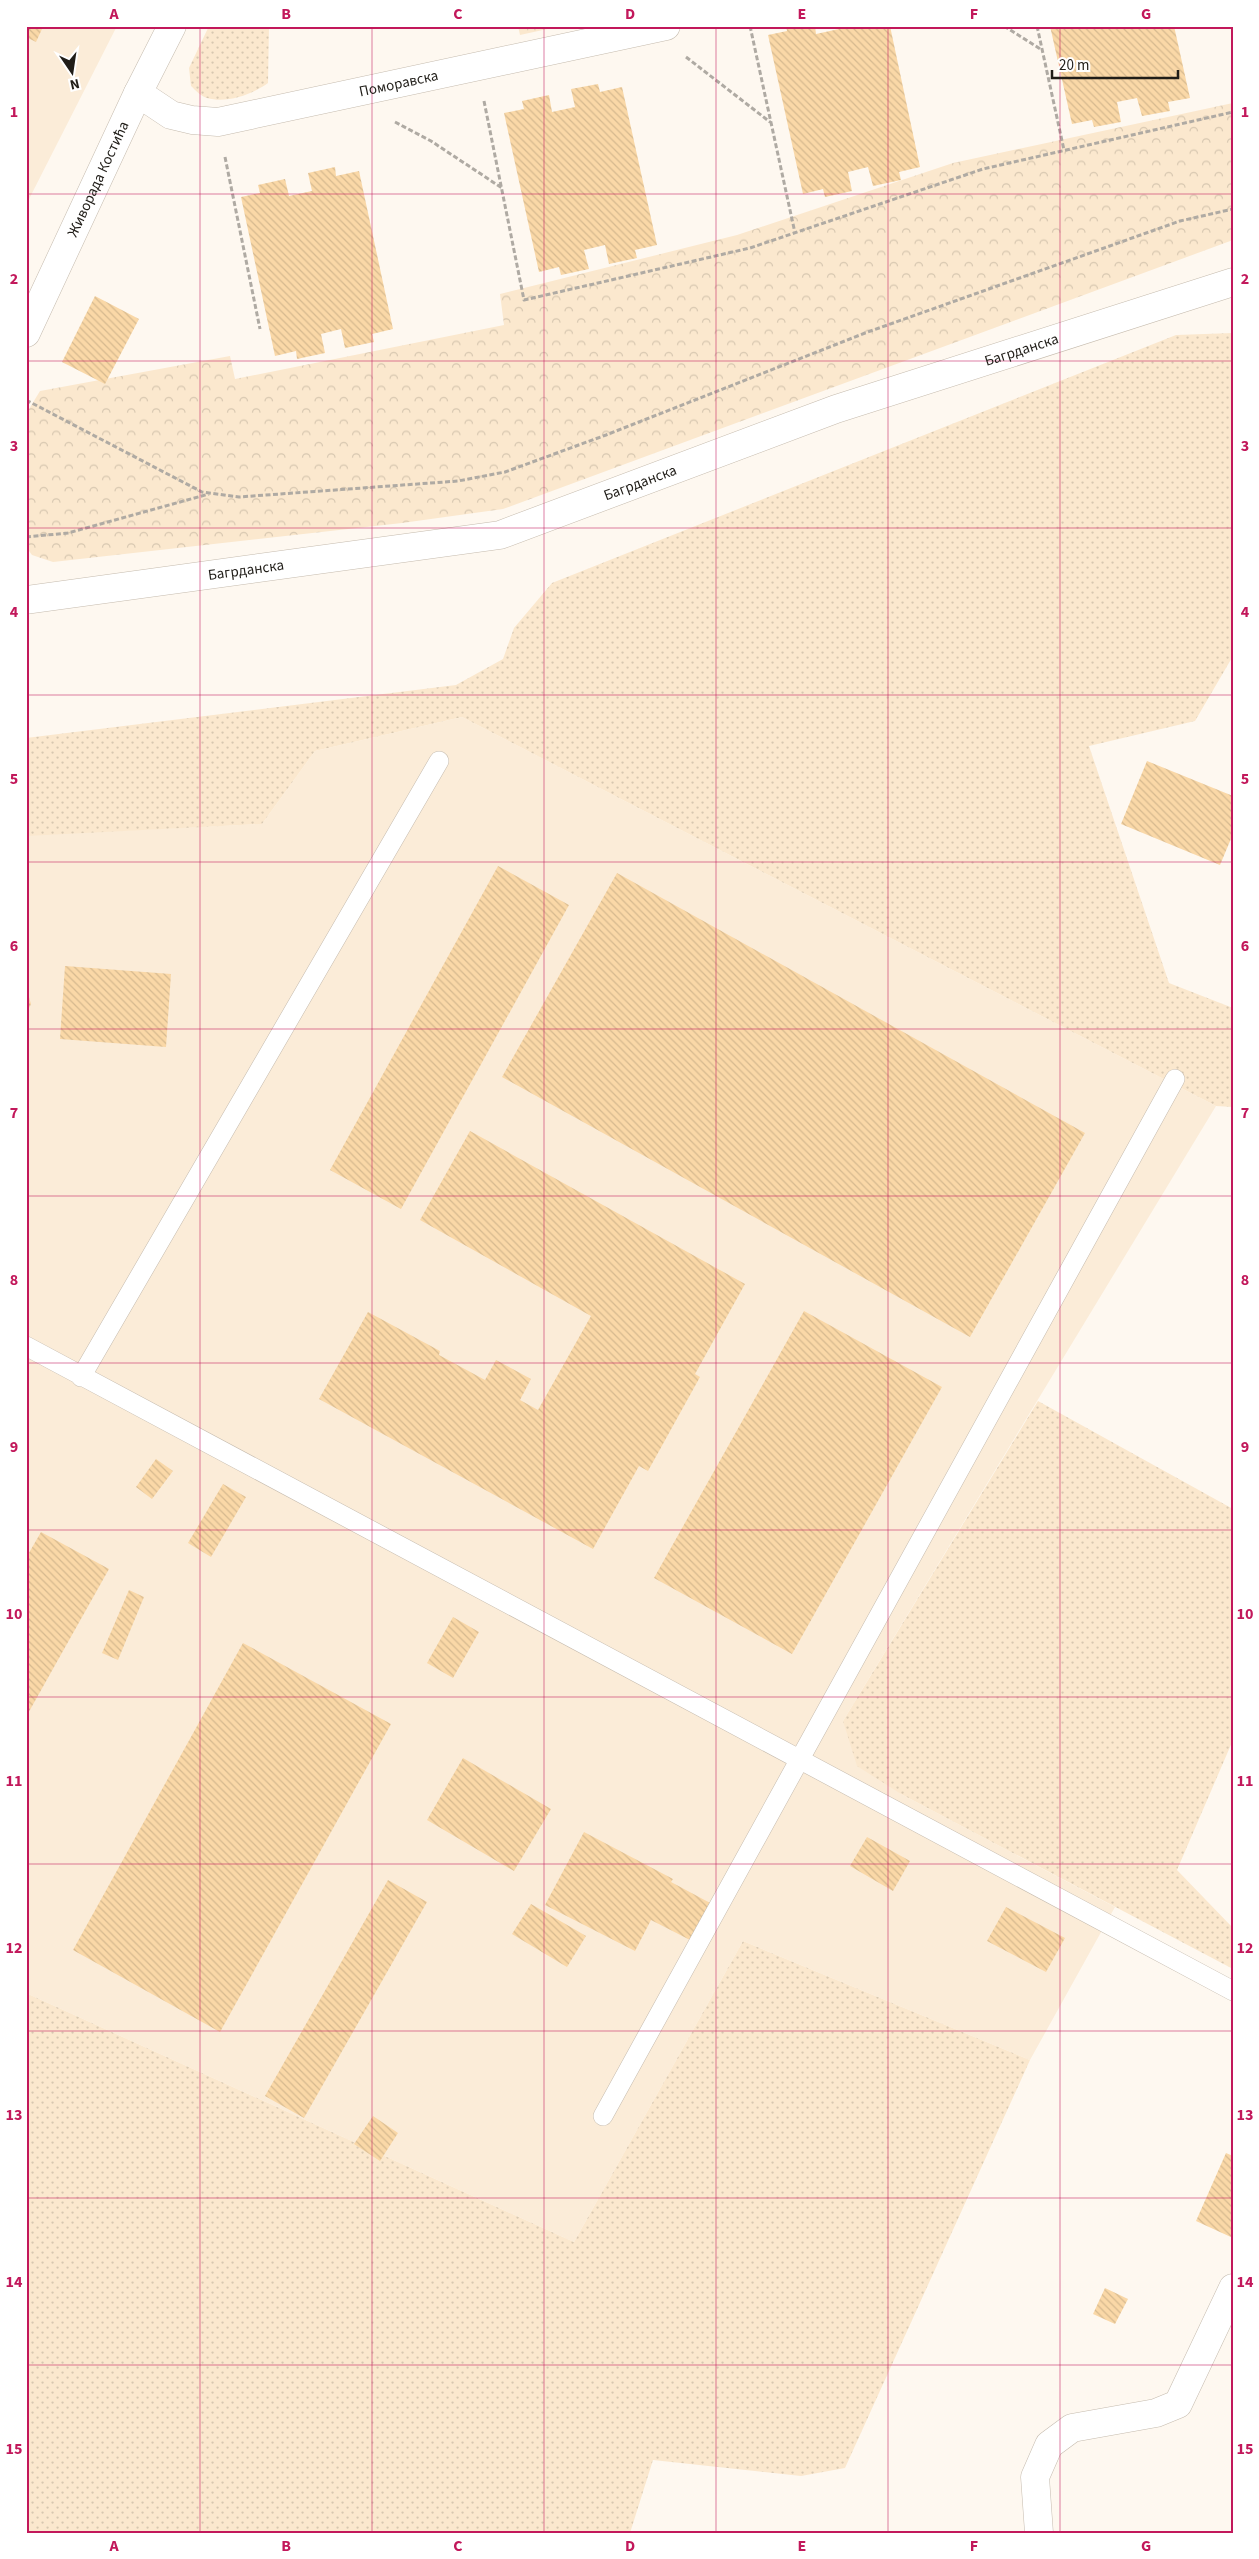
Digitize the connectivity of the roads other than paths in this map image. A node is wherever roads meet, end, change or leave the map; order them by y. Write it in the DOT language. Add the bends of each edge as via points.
graph roads {
  1 [pos="172,26"];
  2 [pos="658,28"];
  3 [pos="138,92"];
  4 [pos="1233,282"];
  5 [pos="26,333"];
  6 [pos="26,600"];
  7 [pos="439,761"];
  8 [pos="1175,1079"];
  9 [pos="26,1346"];
  10 [pos="81,1377"];
  11 [pos="801,1760"];
  12 [pos="1233,1990"];
  13 [pos="604,2116"];
  14 [pos="1233,2288"];
  15 [pos="1039,2533"];
  1 -- 3 [label="street, Живорада Костића"];
  2 -- 3 [label="street, Поморавска" via="218,122 171,115"];
  3 -- 5 [label="street, Живорада Костића"];
  4 -- 6 [label="street, Багрданска" via="836,409 500,535"];
  7 -- 10 [label="lane"];
  8 -- 11 [label="lane"];
  9 -- 10 [label="lane"];
  10 -- 11 [label="lane"];
  11 -- 12 [label="lane"];
  11 -- 13 [label="lane"];
  14 -- 15 [label="street" via="1178,2404 1156,2413 1072,2428 1049,2445 1035,2477"];
}
